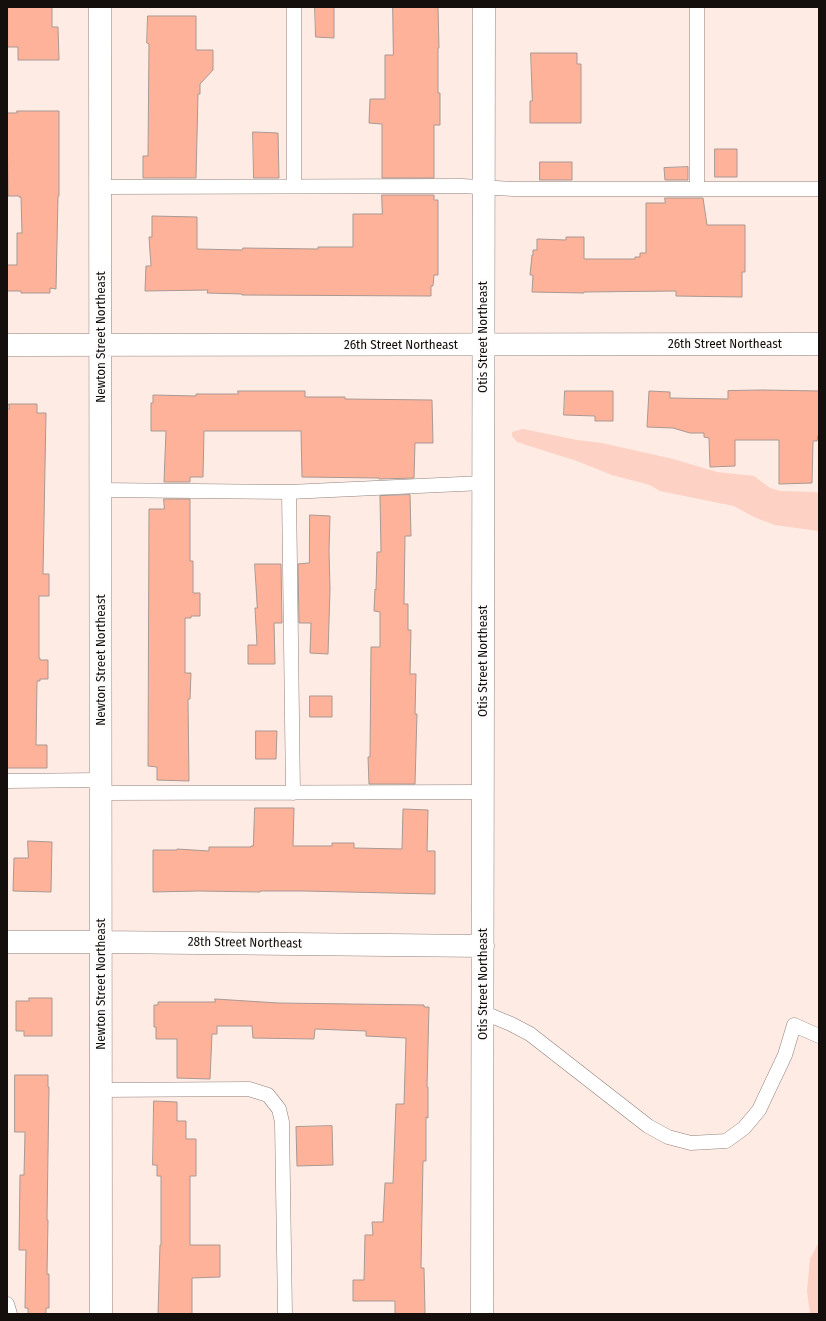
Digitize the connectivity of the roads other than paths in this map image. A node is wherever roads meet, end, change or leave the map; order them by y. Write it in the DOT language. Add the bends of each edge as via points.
graph roads {
  1 [pos="100,7"];
  2 [pos="294,7"];
  3 [pos="484,7"];
  4 [pos="697,7"];
  5 [pos="294,186"];
  6 [pos="100,187"];
  7 [pos="484,187"];
  8 [pos="697,188"];
  9 [pos="819,189"];
  10 [pos="819,344"];
  11 [pos="7,345"];
  12 [pos="101,345"];
  13 [pos="483,345"];
  14 [pos="483,483"];
  15 [pos="100,490"];
  16 [pos="289,492"];
  17 [pos="7,781"];
  18 [pos="101,786"];
  19 [pos="483,792"];
  20 [pos="293,793"];
  21 [pos="7,942"];
  22 [pos="101,942"];
  23 [pos="483,946"];
  24 [pos="482,1012"];
  25 [pos="819,1036"];
  26 [pos="101,1090"];
  27 [pos="7,1304"];
  28 [pos="10,1314"];
  29 [pos="101,1314"];
  30 [pos="285,1314"];
  31 [pos="482,1314"];
  1 -- 6 [label="street, Newton Street Northeast"];
  2 -- 5 [label="lane"];
  3 -- 7 [label="street, Otis Street Northeast"];
  4 -- 8 [label="lane"];
  5 -- 6 [label="lane"];
  5 -- 7 [label="lane"];
  6 -- 12 [label="street, Newton Street Northeast"];
  7 -- 8 [label="lane"];
  7 -- 13 [label="street, Otis Street Northeast"];
  8 -- 9 [label="lane"];
  10 -- 13 [label="street, 26th Street Northeast"];
  11 -- 12 [label="street, 26th Street Northeast"];
  12 -- 13 [label="street, 26th Street Northeast"];
  12 -- 15 [label="street, Newton Street Northeast"];
  13 -- 14 [label="street, Otis Street Northeast"];
  14 -- 16 [label="lane"];
  14 -- 19 [label="street, Otis Street Northeast"];
  15 -- 16 [label="lane"];
  15 -- 18 [label="street, Newton Street Northeast"];
  16 -- 20 [label="lane"];
  17 -- 18 [label="lane"];
  18 -- 20 [label="lane"];
  18 -- 22 [label="street, Newton Street Northeast"];
  19 -- 20 [label="lane"];
  19 -- 23 [label="street, Otis Street Northeast"];
  21 -- 22 [label="street, 28th Street Northeast"];
  22 -- 23 [label="street, 28th Street Northeast"];
  22 -- 26 [label="street, Newton Street Northeast"];
  23 -- 24 [label="street, Otis Street Northeast"];
  24 -- 25 [label="lane" via="530,1034 648,1126 668,1137 691,1143 726,1141 744,1128 758,1110 785,1054 794,1025"];
  24 -- 31 [label="street, Otis Street Northeast"];
  26 -- 29 [label="street, Newton Street Northeast"];
  26 -- 30 [label="lane" via="249,1089 268,1095 279,1109 282,1122"];
  27 -- 28 [label="lane"];
}
